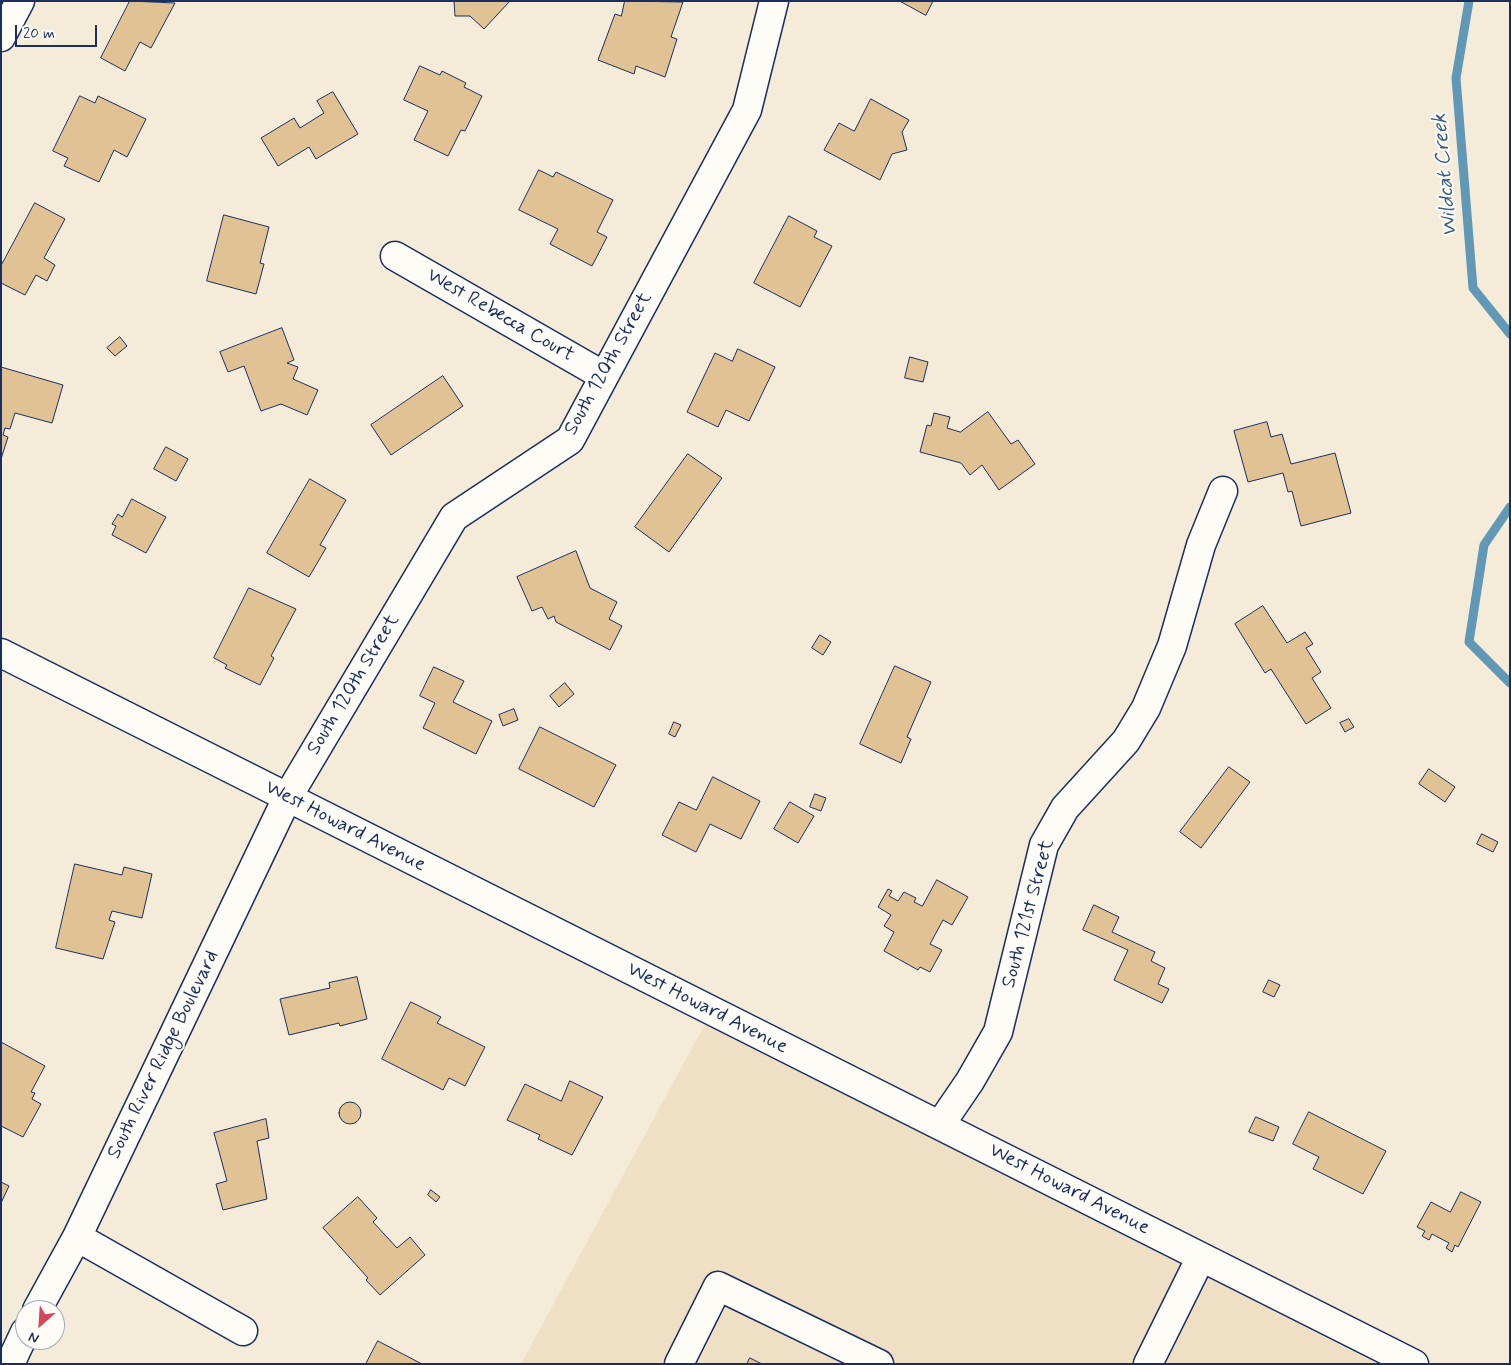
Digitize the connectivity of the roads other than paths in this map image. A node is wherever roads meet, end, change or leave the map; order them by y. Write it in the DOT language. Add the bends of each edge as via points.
graph roads {
  1 [pos="20,1"];
  2 [pos="774,1"];
  3 [pos="1,37"];
  4 [pos="395,256"];
  5 [pos="604,376"];
  6 [pos="1223,491"];
  7 [pos="1,653"];
  8 [pos="287,798"];
  9 [pos="940,1125"];
  10 [pos="77,1237"];
  11 [pos="1200,1257"];
  12 [pos="42,1300"];
  13 [pos="244,1331"];
  14 [pos="17,1350"];
  15 [pos="10,1364"];
  16 [pos="679,1364"];
  17 [pos="880,1364"];
  18 [pos="1148,1364"];
  19 [pos="1414,1364"];
  1 -- 3 [label="street"];
  2 -- 5 [label="street, South 120th Street" via="747,110"];
  4 -- 5 [label="street, West Rebecca Court"];
  5 -- 8 [label="street, South 120th Street" via="570,440 454,517"];
  6 -- 9 [label="street, South 121st Street" via="1201,545 1172,646 1146,708 1126,741 1065,808 1044,845 998,1032 970,1082"];
  7 -- 8 [label="street, West Howard Avenue"];
  8 -- 9 [label="street, West Howard Avenue"];
  8 -- 10 [label="street, South River Ridge Boulevard"];
  9 -- 11 [label="street, West Howard Avenue"];
  10 -- 12 [label="street, South River Ridge Boulevard"];
  10 -- 13 [label="street"];
  11 -- 18 [label="street"];
  11 -- 19 [label="street, West Howard Avenue"];
  14 -- 15 [label="street"];
  16 -- 17 [label="street" via="718,1286"];
}
